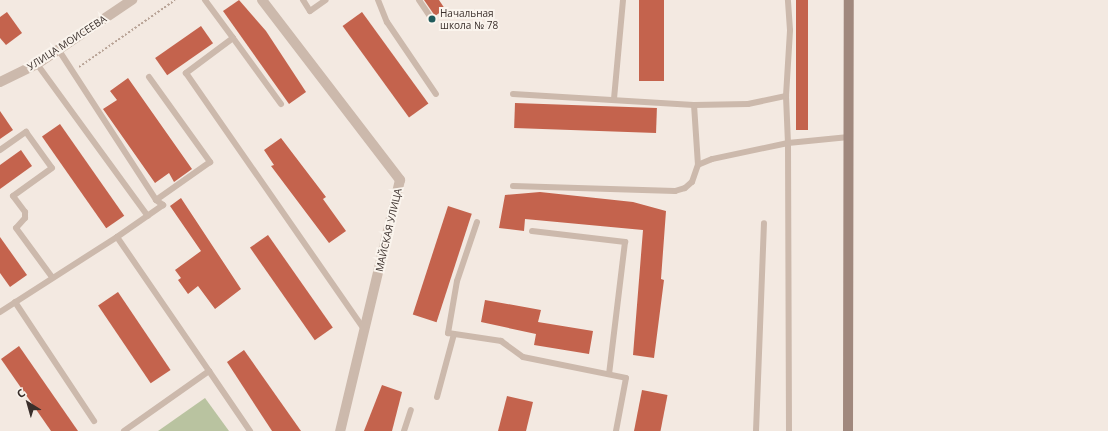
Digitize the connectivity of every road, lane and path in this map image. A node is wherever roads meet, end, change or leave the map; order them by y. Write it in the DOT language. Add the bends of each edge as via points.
graph roads {
  1 [pos="132,0"];
  2 [pos="174,0"];
  3 [pos="205,0"];
  4 [pos="262,0"];
  5 [pos="303,0"];
  6 [pos="326,0"];
  7 [pos="378,0"];
  8 [pos="419,0"];
  9 [pos="623,0"];
  10 [pos="788,0"];
  11 [pos="849,0"];
  12 [pos="431,18"];
  13 [pos="233,38"];
  14 [pos="58,49"];
  15 [pos="37,64"];
  16 [pos="72,71"];
  17 [pos="149,77"];
  18 [pos="0,82"];
  19 [pos="436,94"];
  20 [pos="513,94"];
  21 [pos="786,96"];
  22 [pos="614,99"];
  23 [pos="281,104"];
  24 [pos="694,105"];
  25 [pos="848,137"];
  26 [pos="788,143"];
  27 [pos="0,150"];
  28 [pos="698,165"];
  29 [pos="513,186"];
  30 [pos="156,200"];
  31 [pos="148,216"];
  32 [pos="477,222"];
  33 [pos="764,223"];
  34 [pos="532,231"];
  35 [pos="117,237"];
  36 [pos="52,277"];
  37 [pos="16,302"];
  38 [pos="0,312"];
  39 [pos="364,329"];
  40 [pos="454,334"];
  41 [pos="208,371"];
  42 [pos="609,374"];
  43 [pos="436,398"];
  44 [pos="411,410"];
  45 [pos="94,421"];
  46 [pos="124,431"];
  47 [pos="250,431"];
  48 [pos="340,431"];
  49 [pos="404,431"];
  50 [pos="616,431"];
  51 [pos="756,431"];
  52 [pos="789,431"];
  53 [pos="848,431"];
  1 -- 14 [label="street, УЛИЦА МОИСЕЕВА"];
  2 -- 16 [label="path"];
  3 -- 13 [label="lane"];
  4 -- 39 [label="street, МАЙСКАЯ УЛИЦА" via="400,180"];
  5 -- 6 [label="lane" via="310,11"];
  7 -- 19 [label="lane" via="387,22"];
  8 -- 12 [label="lane"];
  9 -- 22 [label="lane"];
  10 -- 21 [label="lane" via="790,30"];
  11 -- 25 [label="main road"];
  13 -- 23 [label="lane"];
  13 -- 39 [label="lane" via="186,73"];
  14 -- 15 [label="street, УЛИЦА МОИСЕЕВА"];
  14 -- 16 [label="lane"];
  15 -- 18 [label="street, УЛИЦА МОИСЕЕВА"];
  15 -- 31 [label="lane"];
  16 -- 30 [label="lane"];
  17 -- 30 [label="lane" via="210,162"];
  20 -- 22 [label="lane"];
  21 -- 24 [label="lane" via="748,104"];
  21 -- 26 [label="lane"];
  22 -- 24 [label="lane"];
  24 -- 28 [label="lane"];
  25 -- 26 [label="lane"];
  25 -- 53 [label="main road"];
  26 -- 28 [label="lane" via="712,159"];
  26 -- 52 [label="lane"];
  27 -- 36 [label="lane" via="26,132 52,168 13,196 25,212 25,218 16,228"];
  28 -- 29 [label="lane" via="692,182 675,191"];
  30 -- 31 [label="lane" via="163,206"];
  31 -- 35 [label="lane"];
  32 -- 40 [label="lane" via="457,281 448,332"];
  33 -- 51 [label="lane"];
  34 -- 42 [label="lane" via="625,242"];
  35 -- 36 [label="lane"];
  35 -- 41 [label="lane"];
  36 -- 37 [label="lane"];
  37 -- 38 [label="lane"];
  37 -- 45 [label="lane"];
  39 -- 48 [label="street, МАЙСКАЯ УЛИЦА"];
  40 -- 42 [label="lane" via="500,341 523,357"];
  40 -- 43 [label="lane"];
  41 -- 46 [label="lane"];
  41 -- 47 [label="lane"];
  42 -- 50 [label="lane" via="626,378"];
  44 -- 49 [label="lane"];
}
